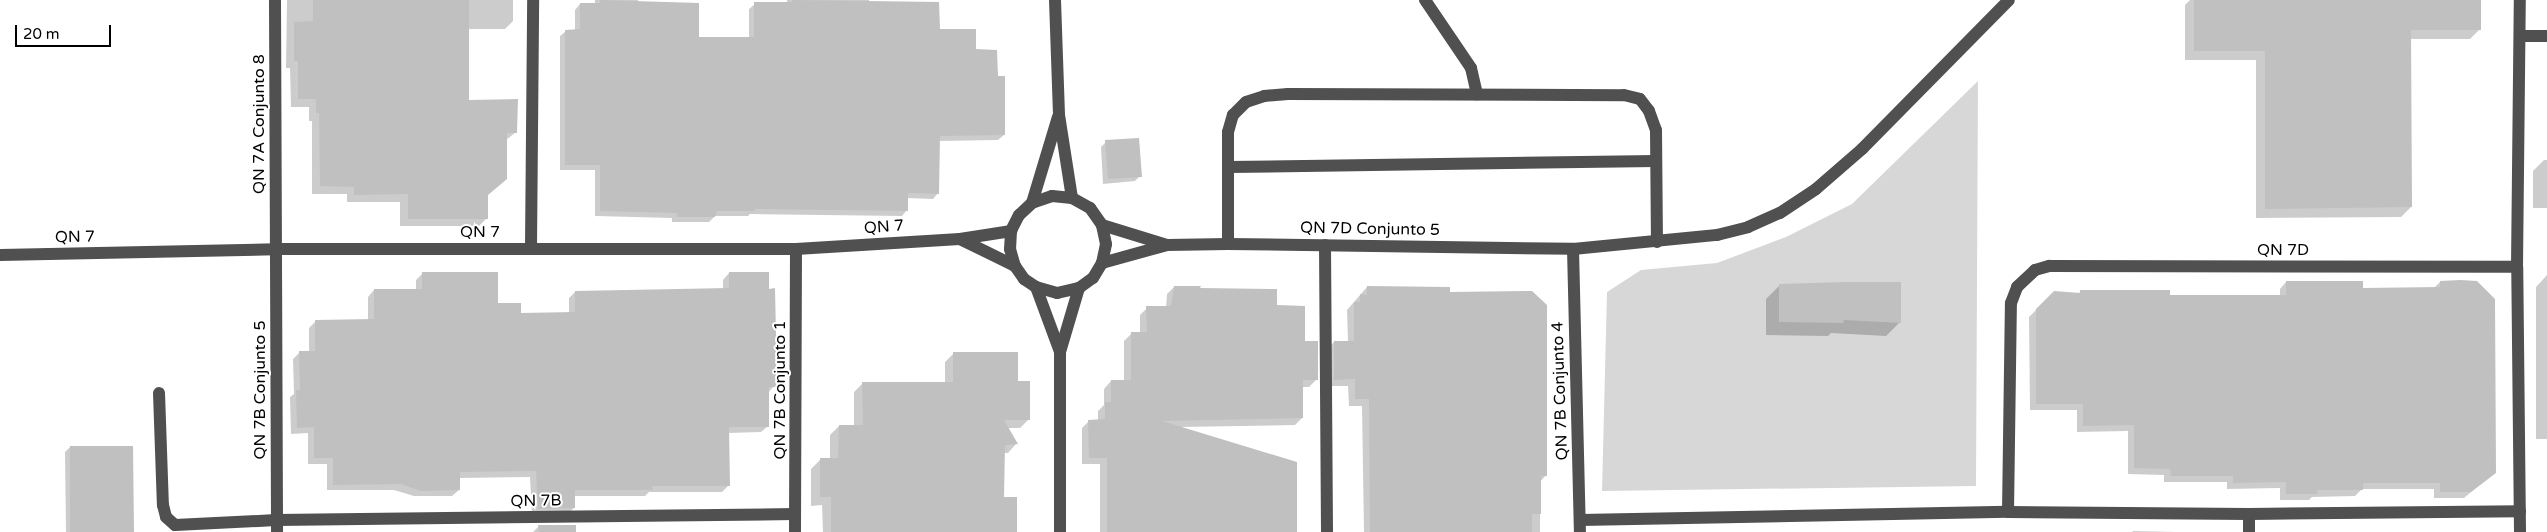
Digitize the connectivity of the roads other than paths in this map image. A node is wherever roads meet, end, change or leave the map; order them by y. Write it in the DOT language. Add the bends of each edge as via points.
graph roads {
  1 [pos="275,0"];
  2 [pos="533,0"];
  3 [pos="1055,0"];
  4 [pos="1425,0"];
  5 [pos="2009,0"];
  6 [pos="2520,0"];
  7 [pos="2521,36"];
  8 [pos="2547,36"];
  9 [pos="1477,94"];
  10 [pos="1059,115"];
  11 [pos="1656,161"];
  12 [pos="1228,166"];
  13 [pos="1072,198"];
  14 [pos="1032,203"];
  15 [pos="1102,224"];
  16 [pos="1011,231"];
  17 [pos="960,238"];
  18 [pos="1657,242"];
  19 [pos="1228,244"];
  20 [pos="1325,244"];
  21 [pos="1168,245"];
  22 [pos="531,248"];
  23 [pos="275,249"];
  24 [pos="796,249"];
  25 [pos="1573,249"];
  26 [pos="0,255"];
  27 [pos="1102,263"];
  28 [pos="1014,266"];
  29 [pos="2517,267"];
  30 [pos="1036,287"];
  31 [pos="1079,288"];
  32 [pos="1060,352"];
  33 [pos="159,392"];
  34 [pos="2520,511"];
  35 [pos="2008,512"];
  36 [pos="795,514"];
  37 [pos="2249,514"];
  38 [pos="277,526"];
  39 [pos="1580,526"];
  40 [pos="795,532"];
  41 [pos="1060,532"];
  42 [pos="1327,532"];
  43 [pos="2249,532"];
  44 [pos="2520,532"];
  1 -- 23 [label="street, QN 7A Conjunto 8"];
  2 -- 22 [label="street"];
  3 -- 10 [label="street"];
  4 -- 9 [label="street" via="1471,68"];
  5 -- 18 [label="street, QN 7D Conjunto 5" via="1862,150 1816,189 1780,213 1748,227 1717,235"];
  6 -- 7 [label="street"];
  7 -- 8 [label="street"];
  7 -- 29 [label="street"];
  9 -- 11 [label="street" via="1624,95 1640,99 1650,111 1656,130"];
  9 -- 12 [label="street" via="1264,96 1246,102 1233,115 1228,132"];
  10 -- 13 [label="street"];
  10 -- 14 [label="street"];
  11 -- 12 [label="street"];
  11 -- 18 [label="street"];
  12 -- 19 [label="street"];
  13 -- 14 [label="street" via="1052,196"];
  13 -- 15 [label="street" via="1090,208"];
  14 -- 16 [label="street"];
  15 -- 21 [label="street, QN 7D Conjunto 5"];
  15 -- 27 [label="street" via="1106,244"];
  16 -- 17 [label="street, QN 7"];
  16 -- 28 [label="street" via="1010,249"];
  17 -- 24 [label="street, QN 7"];
  17 -- 28 [label="street"];
  18 -- 25 [label="street, QN 7D Conjunto 5"];
  19 -- 20 [label="street, QN 7D Conjunto 5"];
  19 -- 21 [label="street, QN 7D Conjunto 5"];
  20 -- 25 [label="street, QN 7D Conjunto 5"];
  20 -- 42 [label="street"];
  21 -- 27 [label="street, QN 7D Conjunto 5"];
  22 -- 23 [label="street, QN 7"];
  22 -- 24 [label="street, QN 7"];
  23 -- 26 [label="street, QN 7"];
  23 -- 38 [label="street, QN 7B Conjunto 5"];
  24 -- 36 [label="street, QN 7B Conjunto 1"];
  25 -- 39 [label="street, QN 7B Conjunto 4"];
  27 -- 31 [label="street" via="1093,278"];
  28 -- 30 [label="street"];
  29 -- 34 [label="street"];
  29 -- 35 [label="street, QN 7D" via="2049,266 2035,270 2017,286 2011,303"];
  30 -- 31 [label="street" via="1057,293"];
  30 -- 32 [label="street"];
  31 -- 32 [label="street"];
  32 -- 41 [label="street"];
  33 -- 38 [label="street, QN 7B" via="166,516 175,525"];
  34 -- 37 [label="street"];
  34 -- 44 [label="street"];
  35 -- 37 [label="street"];
  35 -- 39 [label="street"];
  36 -- 38 [label="street, QN 7B"];
  36 -- 40 [label="street, QN 7B Conjunto 1"];
  37 -- 43 [label="street"];
}
